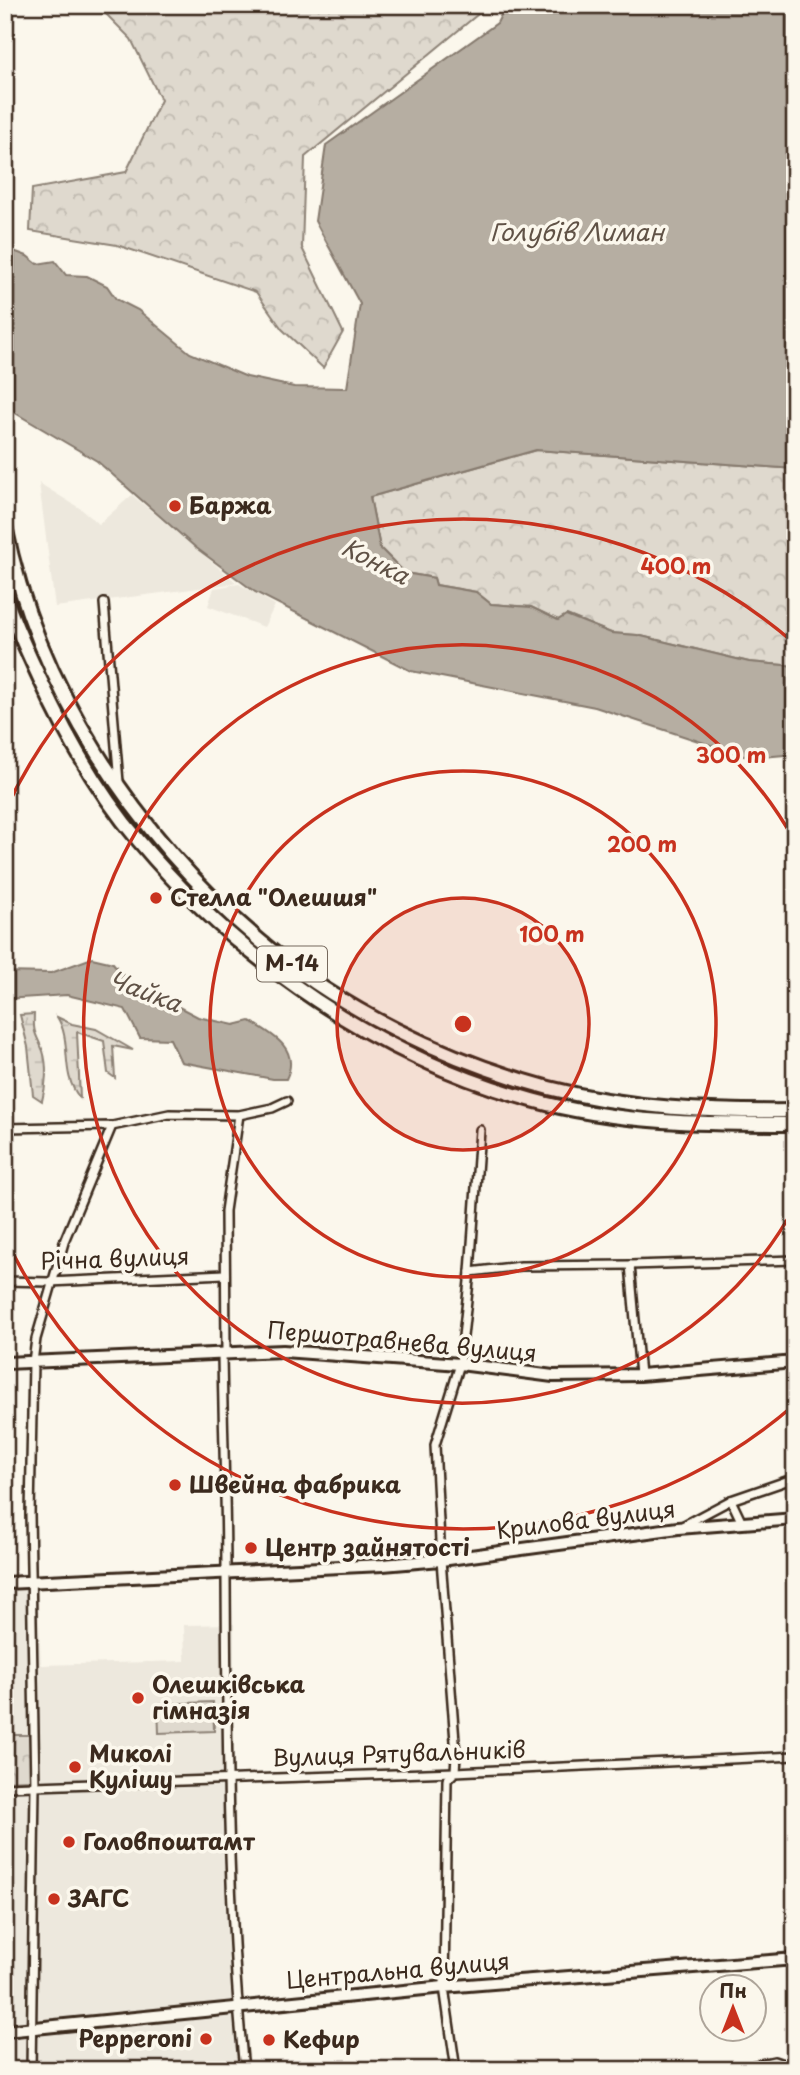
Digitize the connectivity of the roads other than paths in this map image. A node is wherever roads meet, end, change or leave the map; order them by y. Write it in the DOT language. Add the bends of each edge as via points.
graph roads {
  1 [pos="5,526"];
  2 [pos="5,596"];
  3 [pos="103,603"];
  4 [pos="120,786"];
  5 [pos="287,1101"];
  6 [pos="795,1111"];
  7 [pos="239,1115"];
  8 [pos="795,1124"];
  9 [pos="112,1126"];
  10 [pos="5,1128"];
  11 [pos="480,1130"];
  12 [pos="795,1260"];
  13 [pos="630,1265"];
  14 [pos="470,1272"];
  15 [pos="225,1274"];
  16 [pos="5,1280"];
  17 [pos="52,1282"];
  18 [pos="224,1353"];
  19 [pos="33,1362"];
  20 [pos="795,1362"];
  21 [pos="5,1363"];
  22 [pos="460,1364"];
  23 [pos="640,1375"];
  24 [pos="795,1478"];
  25 [pos="731,1500"];
  26 [pos="795,1519"];
  27 [pos="742,1523"];
  28 [pos="678,1528"];
  29 [pos="441,1560"];
  30 [pos="226,1572"];
  31 [pos="32,1582"];
  32 [pos="5,1583"];
  33 [pos="795,1756"];
  34 [pos="455,1772"];
  35 [pos="227,1779"];
  36 [pos="36,1786"];
  37 [pos="5,1787"];
  38 [pos="795,1959"];
  39 [pos="444,1987"];
  40 [pos="237,2008"];
  41 [pos="30,2029"];
  42 [pos="5,2031"];
  43 [pos="795,2068"];
  44 [pos="31,2070"];
  45 [pos="244,2070"];
  46 [pos="456,2070"];
  47 [pos="733,2070"];
  1 -- 4 [label="highway, М-14" via="47,661"];
  2 -- 8 [label="highway, М-14" via="53,707 114,810 194,902 305,993 438,1068 532,1100 639,1120 695,1125"];
  3 -- 4 [label="street"];
  4 -- 6 [label="highway, М-14" via="155,835 211,897 261,941 368,1015 429,1045 548,1087 607,1100 663,1108"];
  5 -- 7 [label="street"];
  7 -- 9 [label="street" via="169,1114"];
  7 -- 15 [label="street" via="225,1211"];
  9 -- 10 [label="street"];
  9 -- 17 [label="street"];
  11 -- 14 [label="street"];
  12 -- 13 [label="street"];
  13 -- 14 [label="street" via="521,1266"];
  13 -- 23 [label="street"];
  14 -- 22 [label="street"];
  15 -- 17 [label="street, Річна вулиця"];
  15 -- 18 [label="street"];
  16 -- 17 [label="street, Річна вулиця"];
  17 -- 19 [label="street"];
  18 -- 19 [label="street, Першотравнева вулиця"];
  18 -- 22 [label="street, Першотравнева вулиця" via="283,1351"];
  18 -- 30 [label="street"];
  19 -- 21 [label="street, Першотравнева вулиця"];
  19 -- 31 [label="street"];
  20 -- 23 [label="street, Першотравнева вулиця"];
  22 -- 23 [label="street, Першотравнева вулиця" via="553,1376"];
  22 -- 29 [label="street" via="435,1444"];
  24 -- 25 [label="street"];
  25 -- 27 [label="street"];
  25 -- 28 [label="street"];
  26 -- 27 [label="street, Крилова вулиця"];
  27 -- 28 [label="street, Крилова вулиця"];
  28 -- 29 [label="street, Крилова вулиця"];
  29 -- 30 [label="street, Крилова вулиця"];
  29 -- 34 [label="street"];
  30 -- 31 [label="street, Крилова вулиця"];
  30 -- 35 [label="street"];
  31 -- 32 [label="street, Крилова вулиця"];
  31 -- 36 [label="street"];
  33 -- 34 [label="street, Вулиця Рятувальників"];
  34 -- 35 [label="street, Вулиця Рятувальників"];
  34 -- 39 [label="street" via="447,1780"];
  35 -- 36 [label="street, Вулиця Рятувальників"];
  35 -- 40 [label="street"];
  36 -- 37 [label="street, Вулиця Рятувальників"];
  36 -- 41 [label="street"];
  38 -- 39 [label="street, Центральна вулиця"];
  39 -- 40 [label="street, Центральна вулиця"];
  39 -- 46 [label="street"];
  40 -- 41 [label="street, Центральна вулиця"];
  40 -- 45 [label="street"];
  41 -- 42 [label="street, Центральна вулиця"];
  41 -- 44 [label="street"];
  43 -- 47 [label="street" via="774,2061"];
}
